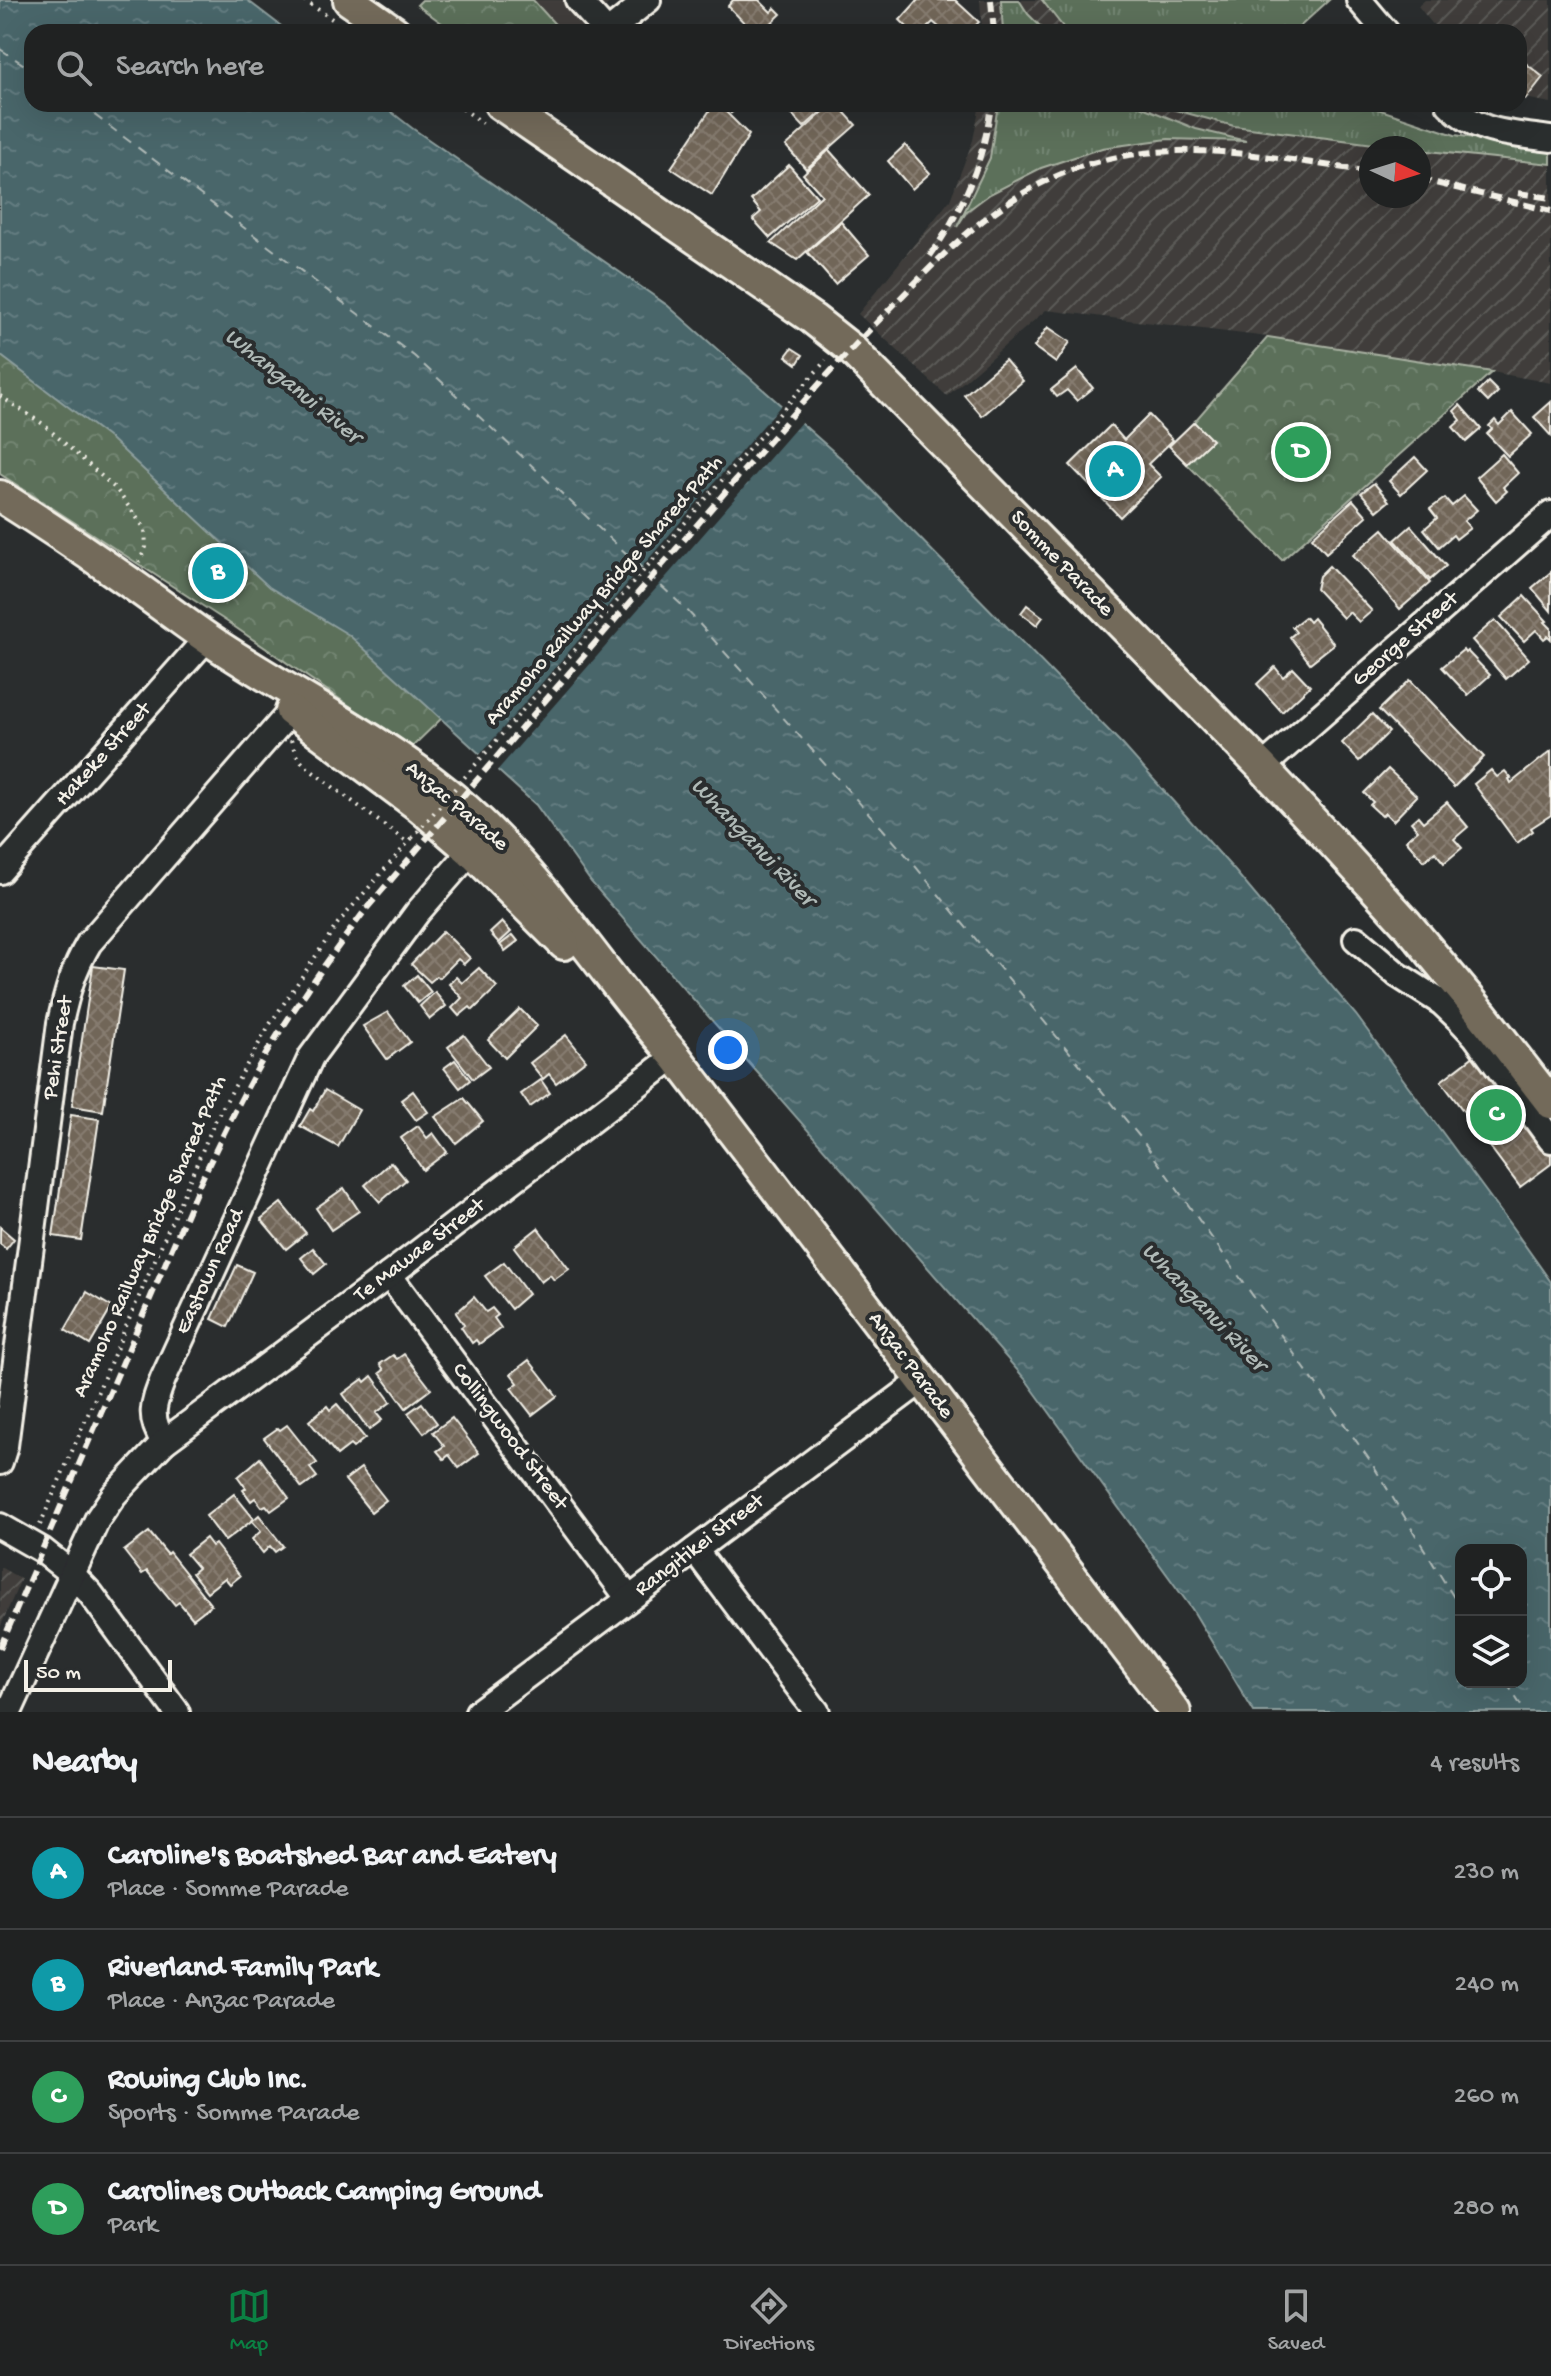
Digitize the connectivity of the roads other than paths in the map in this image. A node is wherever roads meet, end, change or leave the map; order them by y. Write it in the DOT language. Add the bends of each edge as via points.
graph roads {
  1 [pos="578,0"];
  2 [pos="648,0"];
  3 [pos="1359,0"];
  4 [pos="344,12"];
  5 [pos="375,24"];
  6 [pos="600,24"];
  7 [pos="617,24"];
  8 [pos="1379,24"];
  9 [pos="523,112"];
  10 [pos="1457,112"];
  11 [pos="1551,139"];
  12 [pos="0,496"];
  13 [pos="1551,514"];
  14 [pos="214,643"];
  15 [pos="291,711"];
  16 [pos="1262,767"];
  17 [pos="471,851"];
  18 [pos="0,871"];
  19 [pos="1356,939"];
  20 [pos="643,1020"];
  21 [pos="675,1056"];
  22 [pos="1551,1103"];
  23 [pos="1551,1140"];
  24 [pos="389,1275"];
  25 [pos="921,1381"];
  26 [pos="164,1442"];
  27 [pos="0,1462"];
  28 [pos="0,1526"];
  29 [pos="695,1550"];
  30 [pos="71,1573"];
  31 [pos="629,1599"];
  32 [pos="9,1712"];
  33 [pos="177,1712"];
  34 [pos="478,1712"];
  35 [pos="817,1712"];
  36 [pos="1175,1712"];
  1 -- 6 [label="street"];
  2 -- 7 [label="street"];
  3 -- 8 [label="street"];
  4 -- 5 [label="main road"];
  9 -- 16 [label="main road, Somme Parade" via="834,334"];
  10 -- 11 [label="street" via="1481,128"];
  12 -- 14 [label="main road, Anzac Parade"];
  13 -- 16 [label="street, George Street"];
  14 -- 15 [label="main road, Anzac Parade"];
  14 -- 18 [label="street, Hakeke Street"];
  14 -- 20 [label="main road, Anzac Parade" via="424,776 479,821 515,857"];
  15 -- 17 [label="main road, Anzac Parade"];
  15 -- 27 [label="street, Pehi Street" via="89,943 76,965 60,1023"];
  16 -- 22 [label="main road, Somme Parade" via="1407,924"];
  17 -- 20 [label="main road, Anzac Parade"];
  17 -- 26 [label="street, Eastown Road" via="417,913 311,1057 155,1398 153,1422"];
  19 -- 23 [label="street" via="1460,1020"];
  20 -- 21 [label="main road, Anzac Parade"];
  21 -- 24 [label="street, Te Mawae Street"];
  21 -- 25 [label="main road, Anzac Parade"];
  24 -- 26 [label="street, Te Mawae Street"];
  24 -- 31 [label="street, Collingwood Street"];
  25 -- 29 [label="street, Rangitikei Street"];
  25 -- 36 [label="main road, Anzac Parade"];
  26 -- 30 [label="street" via="114,1495"];
  28 -- 30 [label="street"];
  29 -- 31 [label="street, Rangitikei Street"];
  29 -- 35 [label="street"];
  30 -- 32 [label="street"];
  30 -- 33 [label="street"];
  31 -- 34 [label="street, Rangitikei Street"];
}
